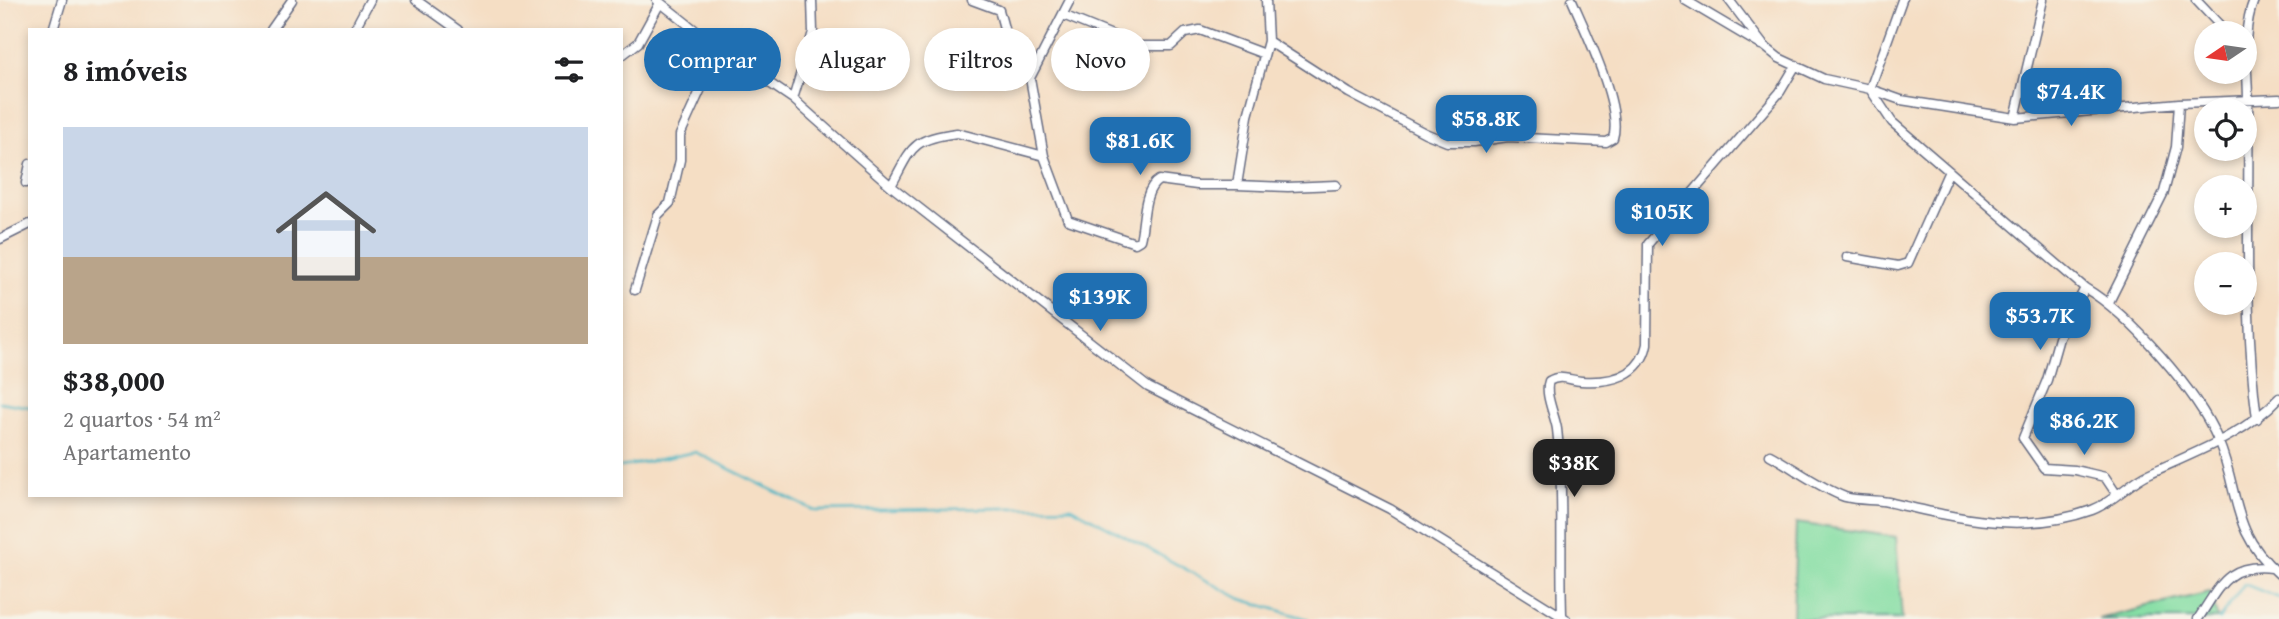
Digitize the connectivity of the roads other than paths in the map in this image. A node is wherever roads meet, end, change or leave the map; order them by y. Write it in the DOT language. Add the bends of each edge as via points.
graph roads {
  1 [pos="62,0"];
  2 [pos="292,0"];
  3 [pos="370,0"];
  4 [pos="416,0"];
  5 [pos="811,0"];
  6 [pos="972,0"];
  7 [pos="1070,0"];
  8 [pos="1266,0"];
  9 [pos="1572,0"];
  10 [pos="1685,0"];
  11 [pos="1729,0"];
  12 [pos="1902,0"];
  13 [pos="2043,0"];
  14 [pos="2196,0"];
  15 [pos="2254,0"];
  16 [pos="658,1"];
  17 [pos="1063,15"];
  18 [pos="2216,21"];
  19 [pos="2250,21"];
  20 [pos="54,28"];
  21 [pos="272,28"];
  22 [pos="355,28"];
  23 [pos="455,28"];
  24 [pos="692,28"];
  25 [pos="1004,28"];
  26 [pos="1268,41"];
  27 [pos="1264,54"];
  28 [pos="623,55"];
  29 [pos="1779,58"];
  30 [pos="1037,65"];
  31 [pos="1796,65"];
  32 [pos="1870,89"];
  33 [pos="700,91"];
  34 [pos="781,91"];
  35 [pos="1032,91"];
  36 [pos="793,99"];
  37 [pos="2279,99"];
  38 [pos="2257,100"];
  39 [pos="2194,102"];
  40 [pos="2179,103"];
  41 [pos="2015,118"];
  42 [pos="1044,156"];
  43 [pos="2248,161"];
  44 [pos="1949,171"];
  45 [pos="28,174"];
  46 [pos="26,183"];
  47 [pos="1237,185"];
  48 [pos="1336,185"];
  49 [pos="891,186"];
  50 [pos="28,225"];
  51 [pos="0,239"];
  52 [pos="1847,257"];
  53 [pos="2085,288"];
  54 [pos="635,290"];
  55 [pos="2109,302"];
  56 [pos="2279,398"];
  57 [pos="2258,419"];
  58 [pos="2219,442"];
  59 [pos="1770,455"];
  60 [pos="2117,495"];
  61 [pos="2276,571"];
  62 [pos="1564,616"];
  63 [pos="2198,619"];
  1 -- 20 [label="street"];
  2 -- 21 [label="street"];
  3 -- 22 [label="street"];
  4 -- 23 [label="street"];
  5 -- 36 [label="street" via="813,32"];
  6 -- 25 [label="street" via="999,10"];
  7 -- 17 [label="street"];
  8 -- 26 [label="street"];
  9 -- 26 [label="street" via="1615,118 1613,138 1606,142 1508,137 1447,142 1349,93"];
  10 -- 29 [label="street"];
  11 -- 29 [label="street" via="1764,46"];
  12 -- 32 [label="street"];
  13 -- 41 [label="street"];
  14 -- 18 [label="street"];
  15 -- 19 [label="street"];
  16 -- 24 [label="street"];
  16 -- 28 [label="street" via="638,43"];
  17 -- 27 [label="street" via="1146,47 1171,46 1185,33 1200,30"];
  17 -- 30 [label="street"];
  26 -- 27 [label="street"];
  27 -- 47 [label="street"];
  29 -- 31 [label="street"];
  31 -- 32 [label="street" via="1824,79"];
  31 -- 62 [label="street" via="1780,92 1648,244 1647,344 1635,370 1602,381 1559,377 1549,381 1559,444"];
  32 -- 41 [label="street" via="1900,100"];
  32 -- 44 [label="street" via="1892,122"];
  33 -- 54 [label="street" via="680,135 680,160 670,203 658,215"];
  34 -- 36 [label="street"];
  35 -- 42 [label="street"];
  36 -- 49 [label="street"];
  37 -- 38 [label="street"];
  39 -- 40 [label="street"];
  40 -- 41 [label="street"];
  40 -- 55 [label="street" via="2176,147 2164,192"];
  42 -- 47 [label="street" via="1069,220 1126,243 1140,240 1149,189 1159,180 1196,186"];
  42 -- 49 [label="street" via="957,134 935,136 912,148"];
  43 -- 57 [label="street" via="2248,318"];
  44 -- 52 [label="street" via="1908,263 1898,266"];
  44 -- 53 [label="street"];
  45 -- 46 [label="street"];
  47 -- 48 [label="street"];
  49 -- 62 [label="street" via="1148,387 1390,509"];
  50 -- 51 [label="street"];
  53 -- 55 [label="street"];
  53 -- 60 [label="street" via="2059,338 2022,438 2044,468 2102,476"];
  55 -- 58 [label="street" via="2171,369"];
  56 -- 57 [label="street"];
  57 -- 58 [label="street"];
  58 -- 60 [label="street" via="2140,477"];
  58 -- 61 [label="street" via="2245,534 2260,558"];
  59 -- 60 [label="street" via="1847,497 1971,521 2020,524 2089,512"];
  61 -- 63 [label="street" via="2244,568 2232,574"];
}
